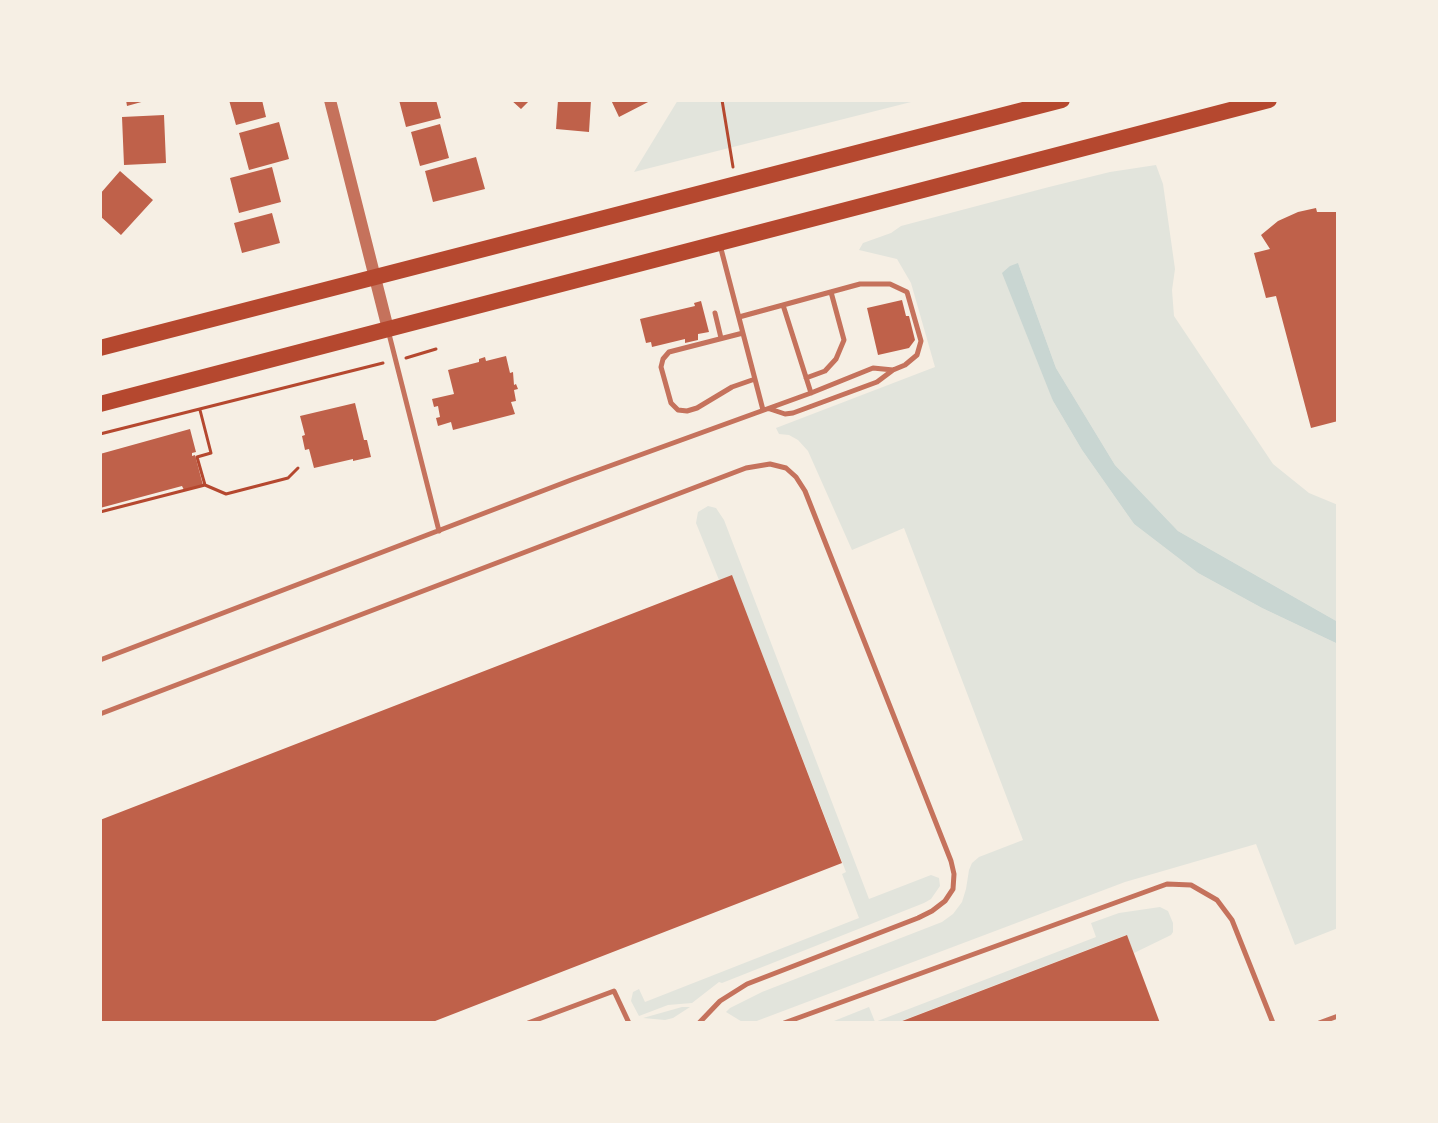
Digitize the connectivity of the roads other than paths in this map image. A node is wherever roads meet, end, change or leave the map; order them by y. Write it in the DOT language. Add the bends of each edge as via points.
graph roads {
  1 [pos="330,100"];
  2 [pos="1062,100"];
  3 [pos="1269,100"];
  4 [pos="719,243"];
  5 [pos="375,277"];
  6 [pos="831,292"];
  7 [pos="783,305"];
  8 [pos="715,313"];
  9 [pos="739,317"];
  10 [pos="388,329"];
  11 [pos="743,333"];
  12 [pos="721,338"];
  13 [pos="100,348"];
  14 [pos="893,370"];
  15 [pos="806,378"];
  16 [pos="755,379"];
  17 [pos="811,393"];
  18 [pos="100,404"];
  19 [pos="766,409"];
  20 [pos="439,531"];
  21 [pos="100,660"];
  22 [pos="100,714"];
  23 [pos="1338,1016"];
  24 [pos="528,1023"];
  25 [pos="629,1023"];
  26 [pos="699,1023"];
  27 [pos="784,1023"];
  28 [pos="1273,1023"];
  29 [pos="1319,1023"];
  1 -- 5 [label="street"];
  2 -- 5 [label="main road"];
  3 -- 4 [label="main road"];
  4 -- 9 [label="lane"];
  4 -- 10 [label="main road"];
  5 -- 10 [label="street"];
  5 -- 13 [label="main road"];
  6 -- 7 [label="lane"];
  6 -- 14 [label="lane" via="860,284 890,284 907,292 921,341 917,355"];
  6 -- 15 [label="lane" via="844,340 825,371"];
  7 -- 9 [label="lane"];
  7 -- 15 [label="lane"];
  8 -- 12 [label="lane"];
  9 -- 11 [label="lane"];
  10 -- 18 [label="main road"];
  10 -- 20 [label="lane"];
  11 -- 12 [label="lane"];
  11 -- 16 [label="lane"];
  12 -- 16 [label="lane" via="669,352 663,359 671,403 687,411"];
  14 -- 17 [label="lane" via="873,368"];
  14 -- 19 [label="lane" via="877,382 793,413"];
  15 -- 17 [label="lane"];
  16 -- 19 [label="lane"];
  17 -- 19 [label="lane"];
  19 -- 20 [label="lane"];
  20 -- 21 [label="lane"];
  22 -- 26 [label="lane" via="746,468 786,468 805,491 817,520 951,861 953,889 945,901 918,918 747,984"];
  23 -- 29 [label="lane"];
  24 -- 25 [label="lane" via="614,991"];
  27 -- 28 [label="lane" via="1167,884 1191,885 1217,900 1232,920"];
}
